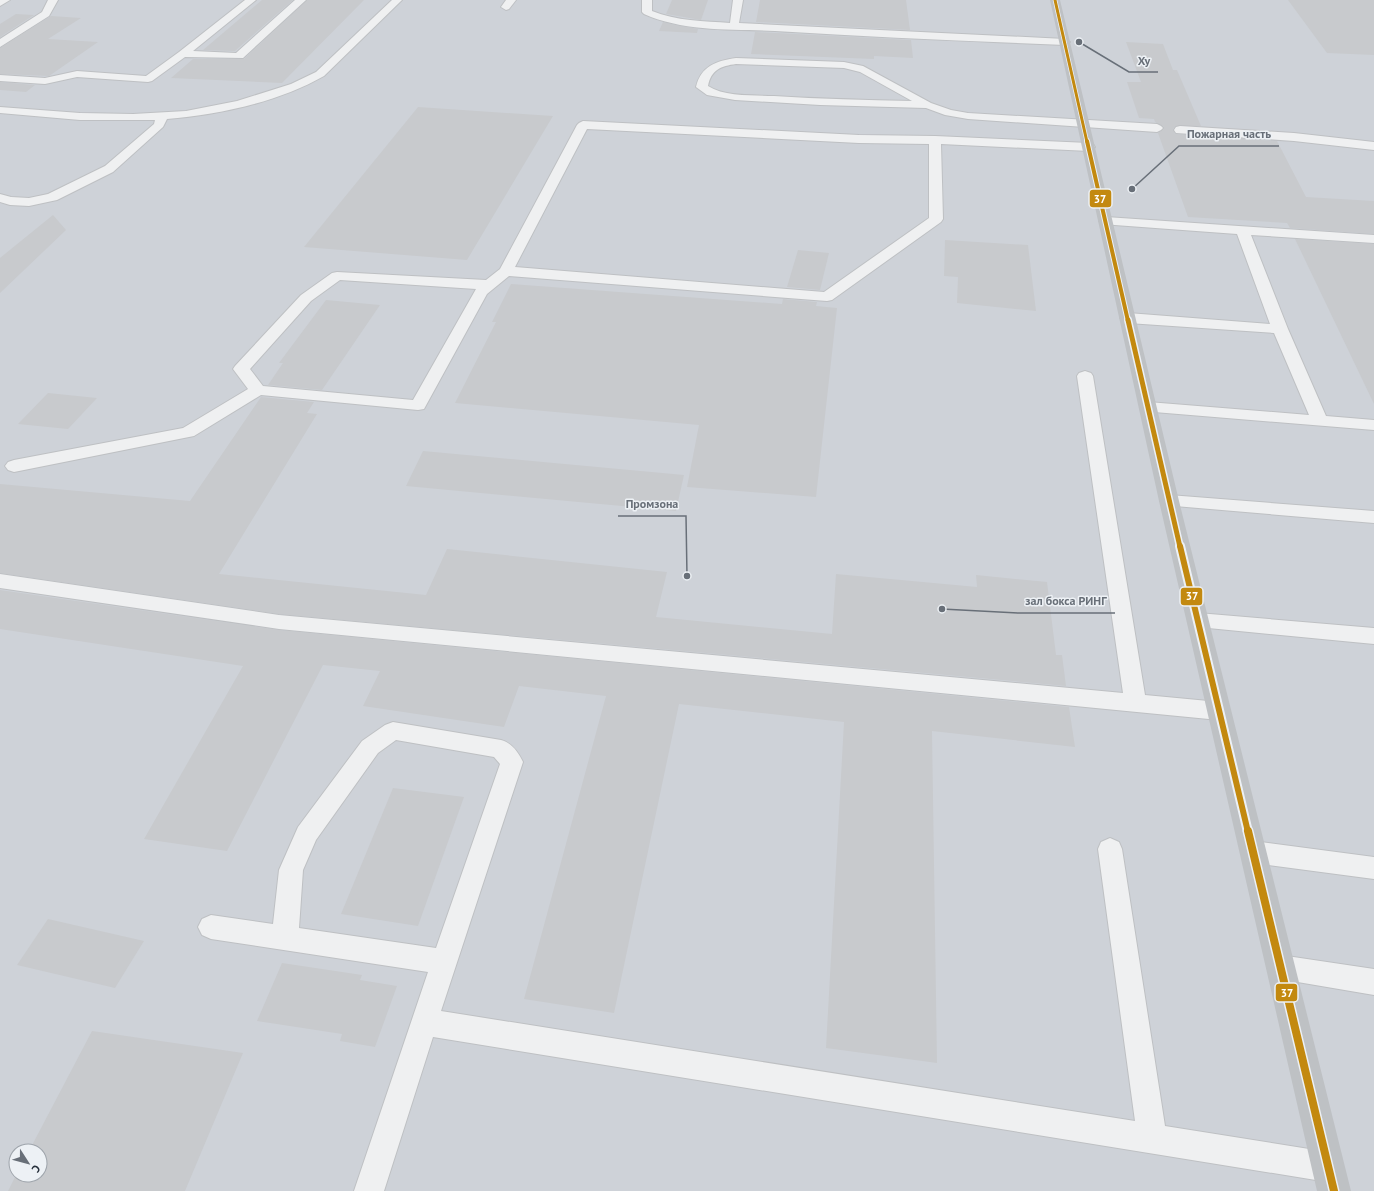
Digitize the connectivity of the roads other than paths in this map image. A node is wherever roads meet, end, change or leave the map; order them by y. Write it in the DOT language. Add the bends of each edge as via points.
graph roads {
  1 [pos="5,0"];
  2 [pos="54,0"];
  3 [pos="251,0"];
  4 [pos="301,0"];
  5 [pos="397,0"];
  6 [pos="647,0"];
  7 [pos="738,0"];
  8 [pos="1055,0"];
  9 [pos="0,3"];
  10 [pos="734,26"];
  11 [pos="1065,42"];
  12 [pos="0,44"];
  13 [pos="183,54"];
  14 [pos="0,78"];
  15 [pos="927,105"];
  16 [pos="0,110"];
  17 [pos="162,116"];
  18 [pos="1083,124"];
  19 [pos="1157,128"];
  20 [pos="1180,130"];
  21 [pos="935,140"];
  22 [pos="1374,146"];
  23 [pos="1089,147"];
  24 [pos="0,198"];
  25 [pos="1106,221"];
  26 [pos="1242,230"];
  27 [pos="1374,239"];
  28 [pos="506,271"];
  29 [pos="490,285"];
  30 [pos="1128,318"];
  31 [pos="1280,329"];
  32 [pos="1085,376"];
  33 [pos="258,390"];
  34 [pos="1148,407"];
  35 [pos="1320,421"];
  36 [pos="1374,426"];
  37 [pos="14,466"];
  38 [pos="1169,501"];
  39 [pos="1374,516"];
  40 [pos="0,580"];
  41 [pos="1198,620"];
  42 [pos="1374,636"];
  43 [pos="1135,703"];
  44 [pos="1219,711"];
  45 [pos="1110,849"];
  46 [pos="1253,852"];
  47 [pos="1374,868"];
  48 [pos="211,927"];
  49 [pos="285,938"];
  50 [pos="444,962"];
  51 [pos="1280,967"];
  52 [pos="1374,982"];
  53 [pos="424,1022"];
  54 [pos="1152,1138"];
  55 [pos="1331,1179"];
  56 [pos="369,1191"];
  1 -- 9 [label="street"];
  2 -- 12 [label="lane" via="46,14"];
  3 -- 13 [label="lane"];
  4 -- 13 [label="lane" via="239,56"];
  5 -- 17 [label="lane" via="320,74 307,82 222,108"];
  6 -- 10 [label="lane" via="647,12 654,16 685,22"];
  7 -- 10 [label="lane"];
  8 -- 11 [label="main road"];
  10 -- 11 [label="lane"];
  11 -- 18 [label="main road"];
  13 -- 14 [label="lane" via="148,79 78,74 45,81"];
  15 -- 15 [label="lane" via="734,97 712,93 702,87 703,77 720,63 736,61 844,65 863,69"];
  15 -- 18 [label="lane" via="949,113 968,116"];
  16 -- 17 [label="lane" via="80,117"];
  17 -- 24 [label="lane" via="159,125 109,169 52,197 29,202"];
  18 -- 19 [label="lane"];
  18 -- 23 [label="main road"];
  20 -- 22 [label="lane" via="1294,137"];
  21 -- 23 [label="lane"];
  21 -- 28 [label="lane" via="859,139 583,125"];
  21 -- 28 [label="lane" via="936,220 827,297"];
  23 -- 25 [label="main road"];
  25 -- 26 [label="lane"];
  25 -- 30 [label="main road"];
  26 -- 27 [label="lane"];
  26 -- 31 [label="lane"];
  28 -- 29 [label="lane"];
  29 -- 33 [label="lane" via="481,292 418,405"];
  29 -- 33 [label="lane" via="337,276 306,298 241,369"];
  30 -- 31 [label="lane"];
  30 -- 34 [label="main road"];
  31 -- 35 [label="lane"];
  32 -- 43 [label="lane"];
  33 -- 37 [label="lane" via="188,432"];
  34 -- 35 [label="lane"];
  34 -- 38 [label="main road"];
  35 -- 36 [label="lane"];
  38 -- 39 [label="lane"];
  38 -- 41 [label="main road"];
  40 -- 43 [label="lane" via="279,622"];
  41 -- 42 [label="lane"];
  41 -- 44 [label="main road"];
  43 -- 44 [label="lane"];
  44 -- 46 [label="main road"];
  45 -- 54 [label="lane"];
  46 -- 47 [label="lane"];
  46 -- 51 [label="main road"];
  48 -- 49 [label="lane"];
  49 -- 50 [label="lane"];
  49 -- 50 [label="lane" via="291,870 307,834 370,747 393,731 500,749 512,762"];
  50 -- 53 [label="lane"];
  51 -- 52 [label="lane"];
  51 -- 55 [label="main road"];
  53 -- 54 [label="lane"];
  53 -- 56 [label="lane"];
  54 -- 55 [label="lane"];
}
